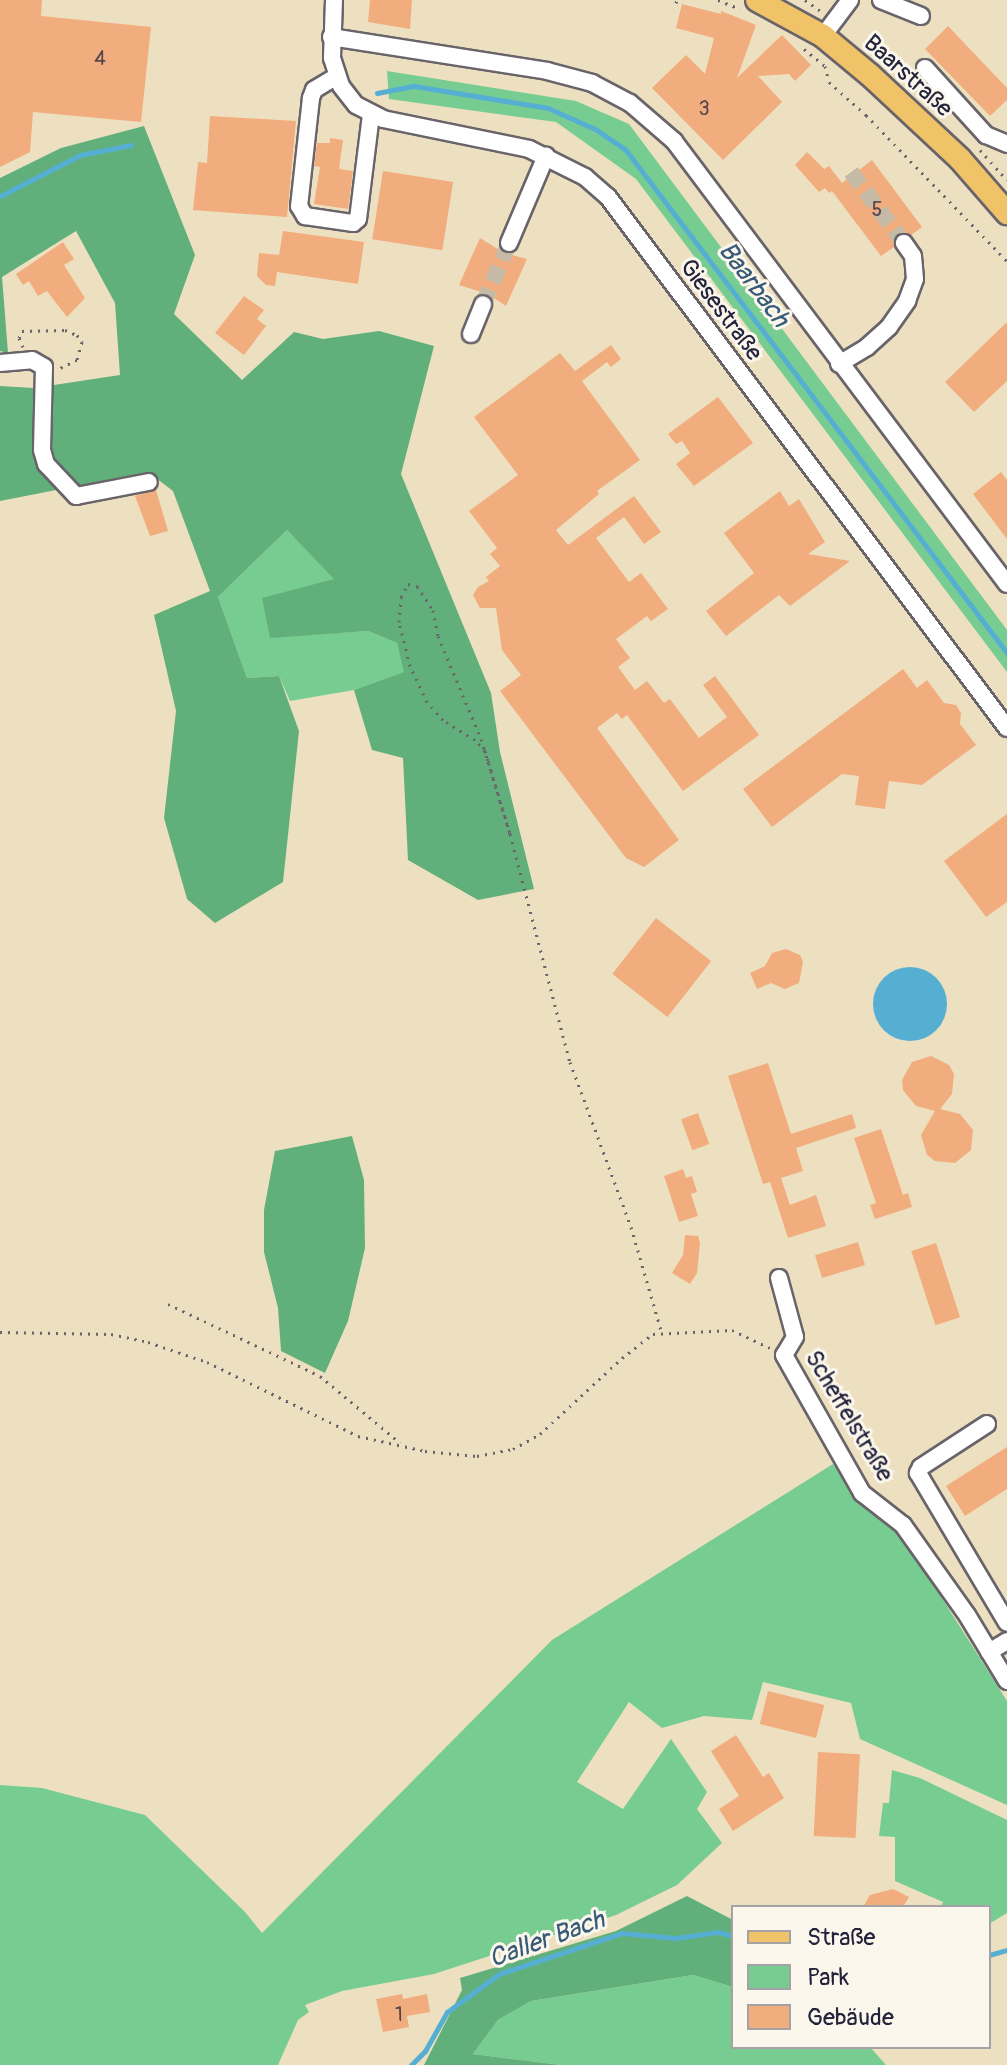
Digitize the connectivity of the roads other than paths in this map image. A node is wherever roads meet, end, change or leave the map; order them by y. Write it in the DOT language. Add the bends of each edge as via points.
graph roads {
  1 [pos="334,0"];
  2 [pos="850,0"];
  3 [pos="881,0"];
  4 [pos="752,6"];
  5 [pos="921,16"];
  6 [pos="823,36"];
  7 [pos="331,37"];
  8 [pos="925,68"];
  9 [pos="337,76"];
  10 [pos="371,115"];
  11 [pos="1007,144"];
  12 [pos="546,156"];
  13 [pos="1004,203"];
  14 [pos="509,243"];
  15 [pos="904,243"];
  16 [pos="483,304"];
  17 [pos="471,334"];
  18 [pos="0,363"];
  19 [pos="839,364"];
  20 [pos="149,482"];
  21 [pos="1007,584"];
  22 [pos="1007,728"];
  23 [pos="779,1278"];
  24 [pos="987,1424"];
  25 [pos="1007,1623"];
  26 [pos="1007,1641"];
  27 [pos="989,1652"];
  28 [pos="1007,1681"];
  1 -- 7 [label="street"];
  2 -- 6 [label="street"];
  3 -- 5 [label="street"];
  4 -- 6 [label="main road, Baarstraße"];
  6 -- 13 [label="main road, Baarstraße"];
  7 -- 9 [label="street"];
  7 -- 19 [label="street" via="547,71 620,95 674,141"];
  8 -- 11 [label="street" via="986,135"];
  9 -- 10 [label="street" via="356,105"];
  9 -- 10 [label="street" via="314,90 311,98 299,206 305,216 353,223 358,219"];
  10 -- 12 [label="street, Giesestraße"];
  12 -- 14 [label="street"];
  12 -- 22 [label="street, Giesestraße" via="608,197"];
  15 -- 19 [label="street" via="913,256 915,279 907,301 878,337"];
  16 -- 17 [label="street"];
  18 -- 20 [label="street" via="38,364 46,464 76,496"];
  19 -- 21 [label="street"];
  23 -- 27 [label="street, Scheffelstraße" via="795,1337 784,1355 862,1493 903,1525"];
  24 -- 25 [label="street" via="918,1473"];
  26 -- 27 [label="street"];
  27 -- 28 [label="street, Scheffelstraße"];
}
